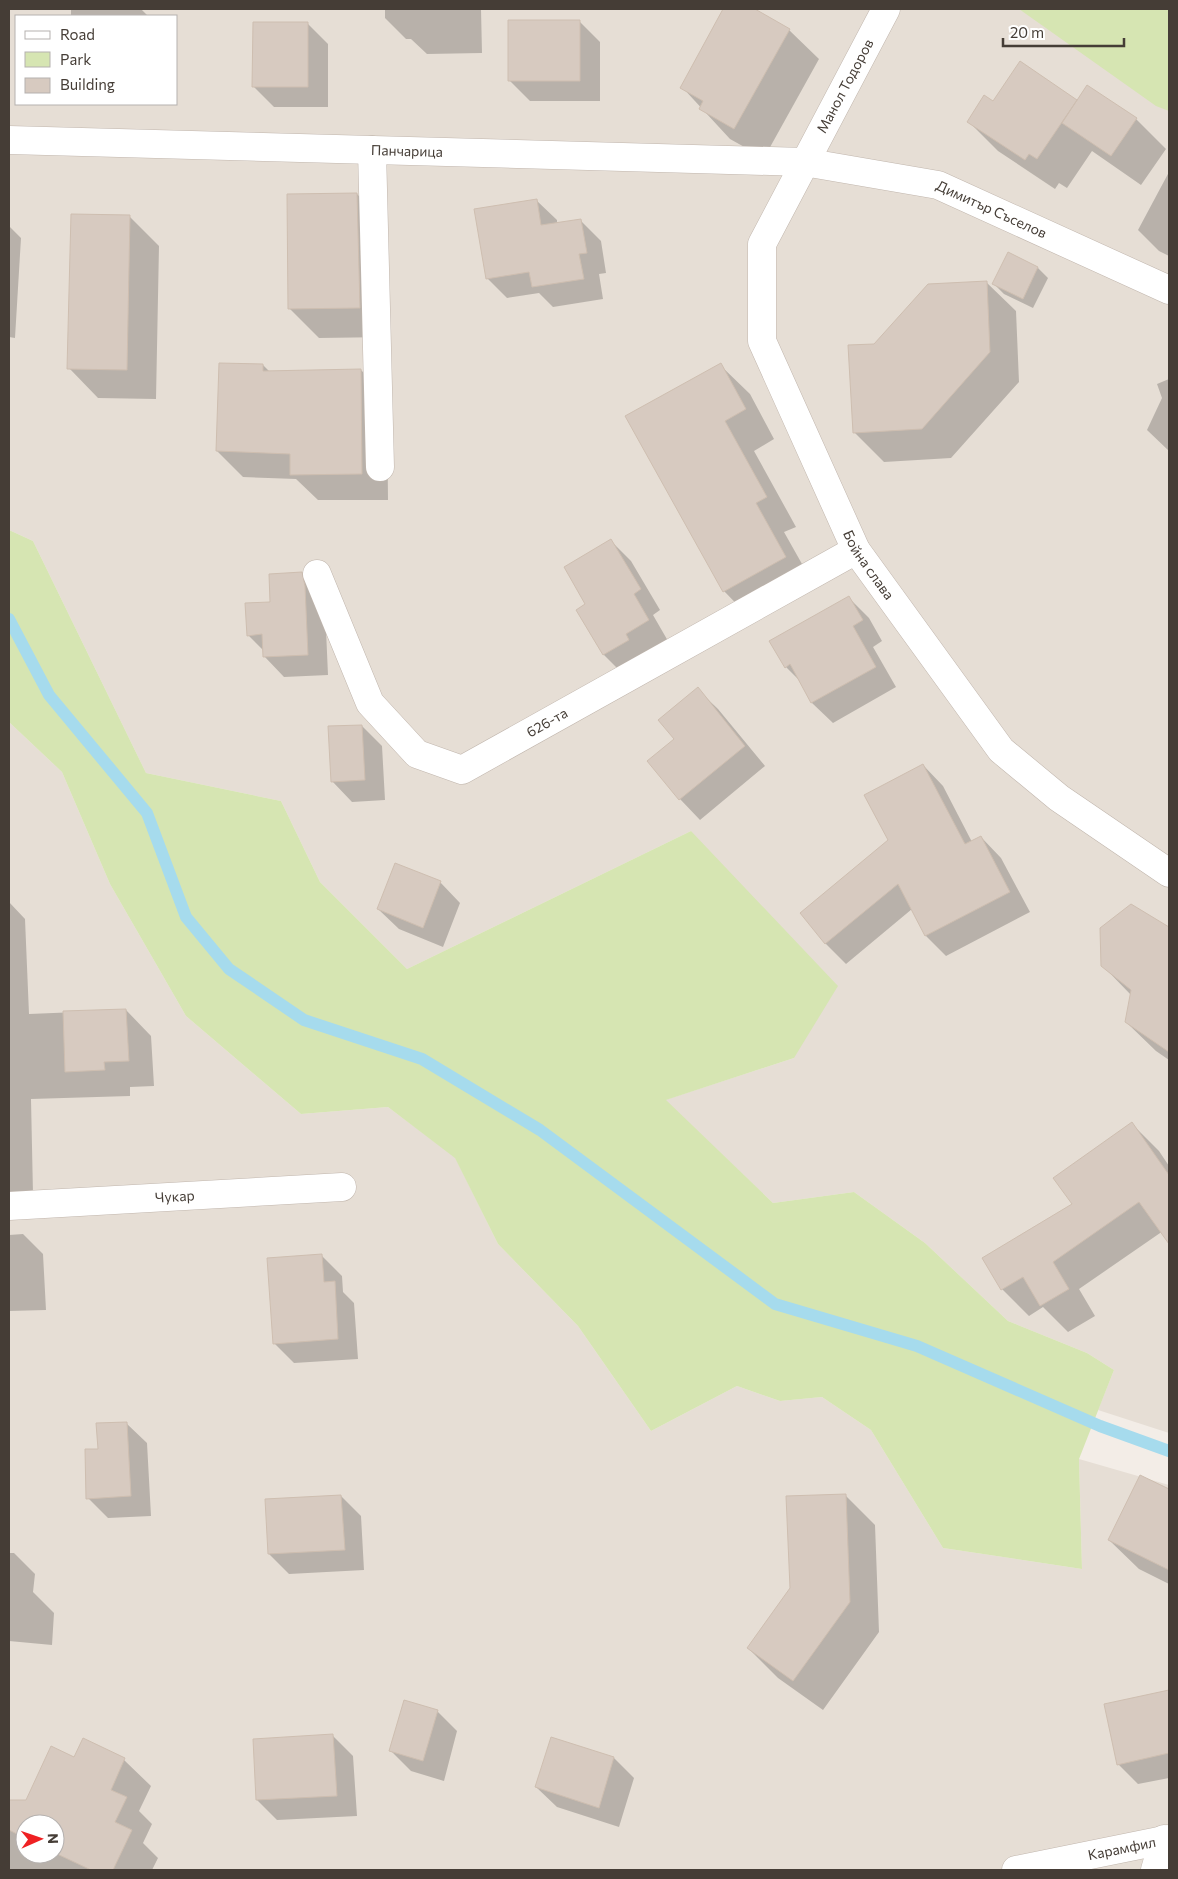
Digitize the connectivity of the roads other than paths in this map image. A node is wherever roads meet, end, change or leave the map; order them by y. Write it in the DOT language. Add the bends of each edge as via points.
graph roads {
  1 [pos="886,9"];
  2 [pos="9,140"];
  3 [pos="372,150"];
  4 [pos="804,162"];
  5 [pos="1169,290"];
  6 [pos="380,466"];
  7 [pos="856,550"];
  8 [pos="317,574"];
  9 [pos="1169,873"];
  10 [pos="342,1187"];
  11 [pos="9,1206"];
  12 [pos="1167,1839"];
  13 [pos="1016,1870"];
  14 [pos="1155,1870"];
  1 -- 4 [label="street, Манол Тодоров"];
  2 -- 3 [label="street, Панчарица"];
  3 -- 4 [label="street, Панчарица"];
  3 -- 6 [label="street"];
  4 -- 5 [label="street, Димитър Съселов" via="938,185"];
  4 -- 7 [label="street, Бойна слава" via="762,244 762,341"];
  7 -- 8 [label="street, 626-та" via="462,770 417,754 370,703"];
  7 -- 9 [label="street, Бойна слава" via="1001,750 1059,798"];
  10 -- 11 [label="street, Чукар"];
  12 -- 13 [label="street, Карамфил"];
  12 -- 14 [label="street"];
}
